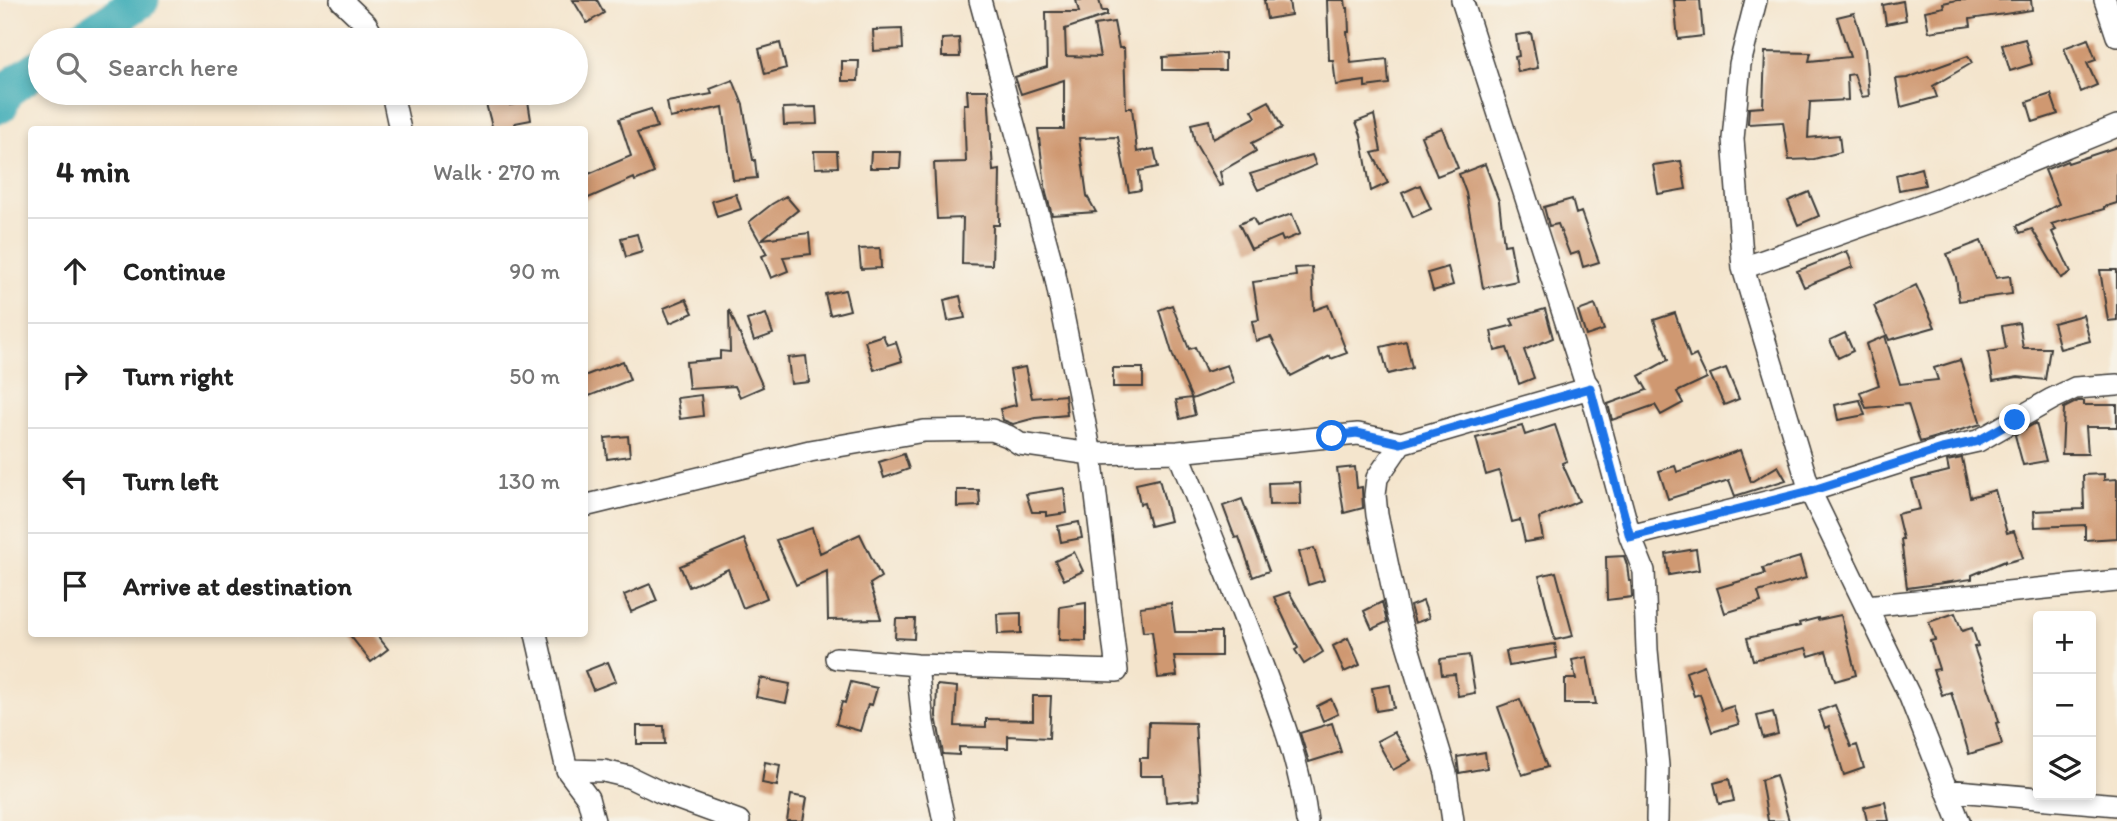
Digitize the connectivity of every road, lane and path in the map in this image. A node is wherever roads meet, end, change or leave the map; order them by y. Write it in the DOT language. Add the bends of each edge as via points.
graph roads {
  1 [pos="341,0"];
  2 [pos="980,0"];
  3 [pos="1462,0"];
  4 [pos="1756,0"];
  5 [pos="2105,0"];
  6 [pos="368,28"];
  7 [pos="2117,36"];
  8 [pos="395,105"];
  9 [pos="399,126"];
  10 [pos="2117,126"];
  11 [pos="1743,268"];
  12 [pos="2117,385"];
  13 [pos="1590,388"];
  14 [pos="1401,443"];
  15 [pos="1178,452"];
  16 [pos="1091,454"];
  17 [pos="1810,491"];
  18 [pos="588,505"];
  19 [pos="1630,537"];
  20 [pos="2117,581"];
  21 [pos="1866,606"];
  22 [pos="537,637"];
  23 [pos="836,658"];
  24 [pos="917,665"];
  25 [pos="567,770"];
  26 [pos="1946,790"];
  27 [pos="2117,806"];
  28 [pos="594,821"];
  29 [pos="738,821"];
  30 [pos="944,821"];
  31 [pos="1307,821"];
  32 [pos="1452,821"];
  33 [pos="1657,821"];
  34 [pos="1959,821"];
  1 -- 6 [label="street"];
  2 -- 16 [label="street" via="1055,275"];
  3 -- 13 [label="street"];
  4 -- 11 [label="street" via="1740,64 1733,139"];
  5 -- 7 [label="street"];
  8 -- 9 [label="street"];
  10 -- 11 [label="street" via="1938,199"];
  11 -- 17 [label="street"];
  12 -- 17 [label="street" via="2076,388 1978,441"];
  13 -- 14 [label="street"];
  13 -- 19 [label="street"];
  14 -- 15 [label="street" via="1357,433"];
  14 -- 32 [label="street" via="1377,478 1377,515 1398,614 1446,773"];
  15 -- 16 [label="street"];
  15 -- 31 [label="street" via="1290,738"];
  16 -- 18 [label="street" via="1020,444 992,430 924,431 810,451"];
  16 -- 24 [label="street" via="1117,671"];
  17 -- 19 [label="street"];
  17 -- 21 [label="street"];
  19 -- 33 [label="street" via="1644,571 1658,766"];
  20 -- 21 [label="street"];
  21 -- 26 [label="street" via="1910,697"];
  22 -- 25 [label="street"];
  23 -- 24 [label="street"];
  24 -- 30 [label="street" via="923,723"];
  25 -- 28 [label="street" via="588,798"];
  25 -- 29 [label="street" via="629,777"];
  26 -- 27 [label="street"];
  26 -- 34 [label="street"];
}
